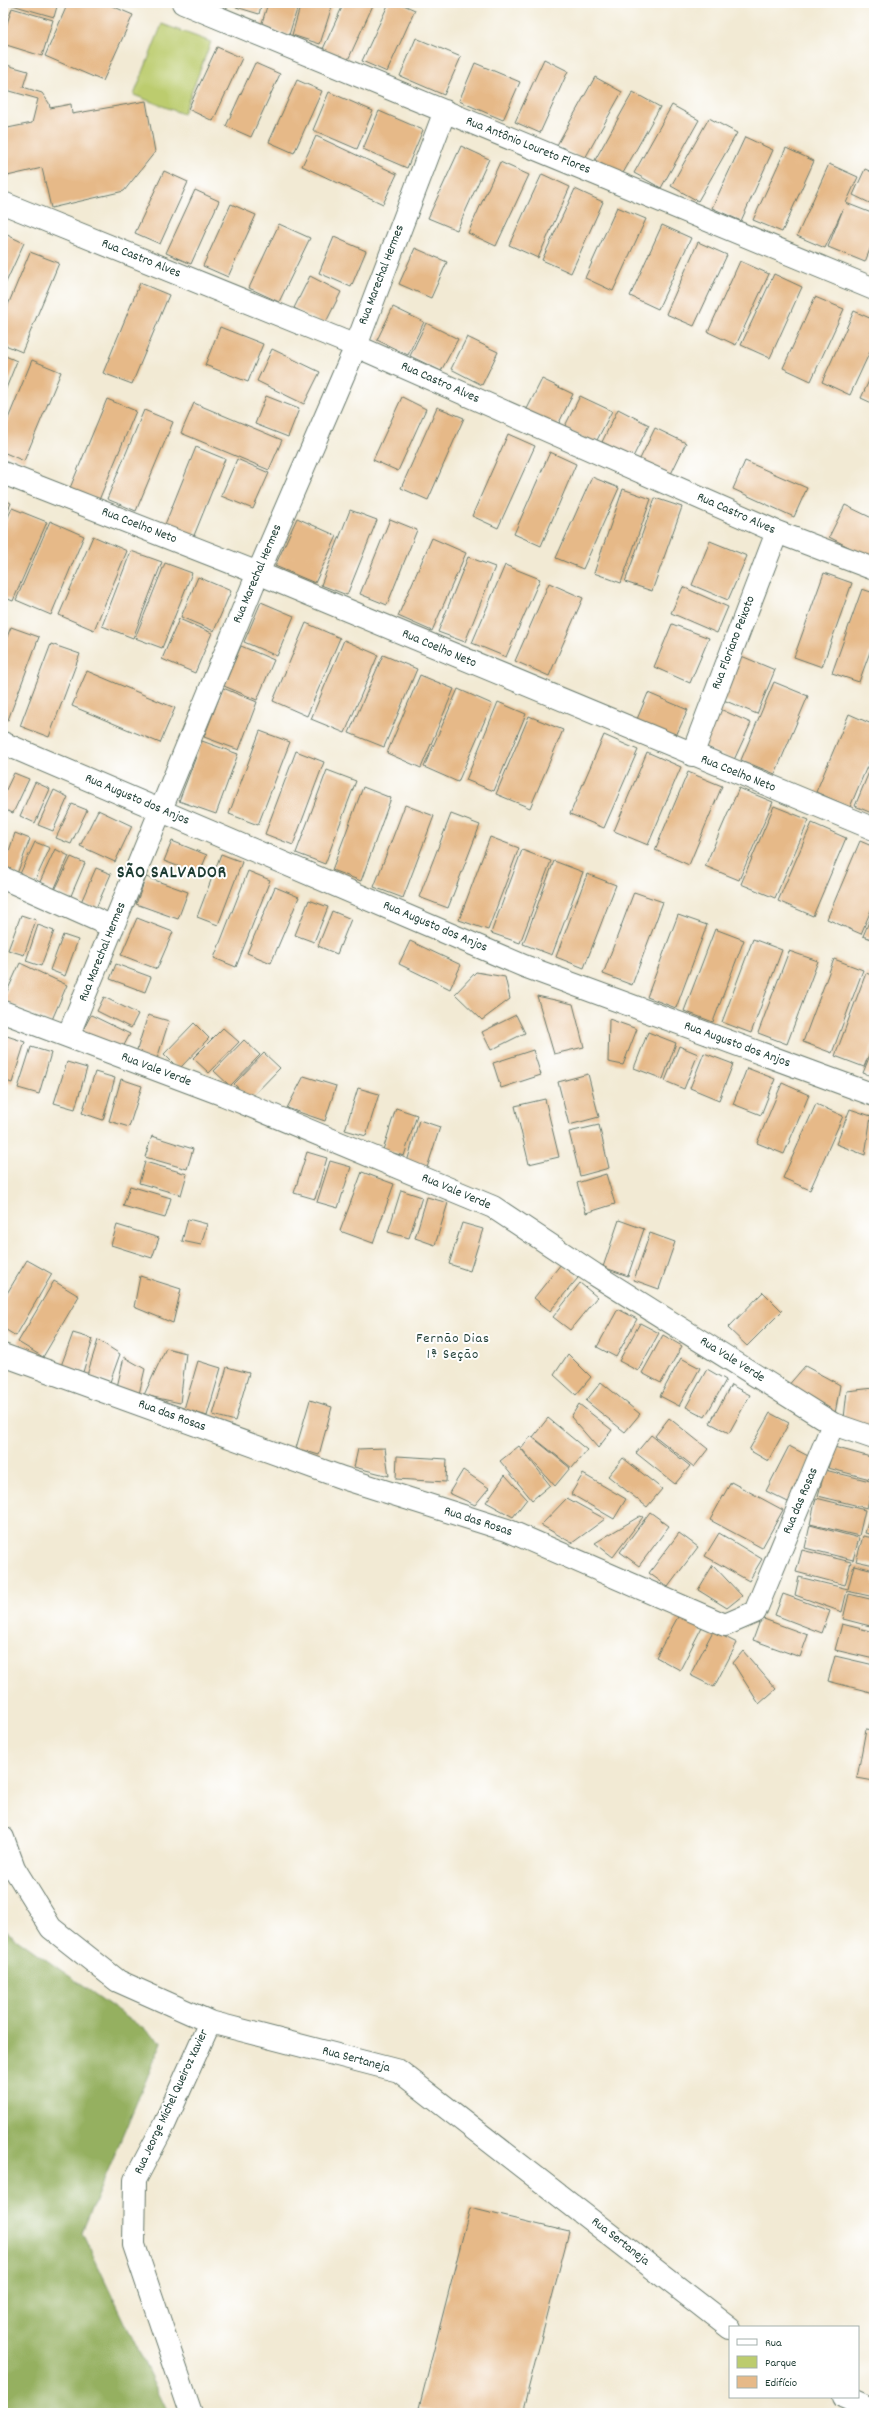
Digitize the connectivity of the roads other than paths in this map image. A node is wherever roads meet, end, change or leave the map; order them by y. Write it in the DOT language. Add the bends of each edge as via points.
graph roads {
  1 [pos="183,3"];
  2 [pos="445,111"];
  3 [pos="3,203"];
  4 [pos="872,283"];
  5 [pos="356,346"];
  6 [pos="3,473"];
  7 [pos="777,532"];
  8 [pos="874,569"];
  9 [pos="258,573"];
  10 [pos="3,743"];
  11 [pos="692,755"];
  12 [pos="162,810"];
  13 [pos="874,829"];
  14 [pos="3,878"];
  15 [pos="114,927"];
  16 [pos="3,1012"];
  17 [pos="68,1036"];
  18 [pos="874,1095"];
  19 [pos="3,1355"];
  20 [pos="833,1424"];
  21 [pos="874,1438"];
  22 [pos="3,1838"];
  23 [pos="9,1871"];
  24 [pos="210,2022"];
  25 [pos="729,2327"];
  26 [pos="846,2398"];
  27 [pos="874,2410"];
  28 [pos="191,2413"];
  1 -- 2 [label="street, Rua Antônio Loureto Flores"];
  2 -- 4 [label="street, Rua Antônio Loureto Flores"];
  2 -- 5 [label="street, Rua Marechal Hermes"];
  3 -- 5 [label="street, Rua Castro Alves"];
  5 -- 7 [label="street, Rua Castro Alves"];
  5 -- 9 [label="street, Rua Marechal Hermes"];
  6 -- 9 [label="street, Rua Coelho Neto"];
  7 -- 8 [label="street, Rua Castro Alves"];
  7 -- 11 [label="street, Rua Floriano Peixoto"];
  9 -- 11 [label="street, Rua Coelho Neto"];
  9 -- 12 [label="street, Rua Marechal Hermes"];
  10 -- 12 [label="street, Rua Augusto dos Anjos"];
  11 -- 13 [label="street, Rua Coelho Neto"];
  12 -- 15 [label="street, Rua Marechal Hermes"];
  12 -- 18 [label="street, Rua Augusto dos Anjos" via="524,966"];
  14 -- 15 [label="street"];
  15 -- 17 [label="street, Rua Marechal Hermes"];
  16 -- 17 [label="street, Rua Vale Verde"];
  17 -- 20 [label="street, Rua Vale Verde" via="224,1095 493,1207 600,1278"];
  19 -- 20 [label="street, Rua das Rosas" via="343,1478 507,1530 725,1625 755,1612"];
  20 -- 21 [label="street, Rua Vale Verde"];
  22 -- 23 [label="street, Rua Sertaneja"];
  23 -- 24 [label="street, Rua Sertaneja" via="51,1928 106,1972 118,1981"];
  24 -- 25 [label="street, Rua Sertaneja" via="399,2071"];
  24 -- 28 [label="street, Rua Jeorge Michel Queiroz Xavier" via="164,2125 136,2180 134,2246"];
  26 -- 27 [label="street"];
}
